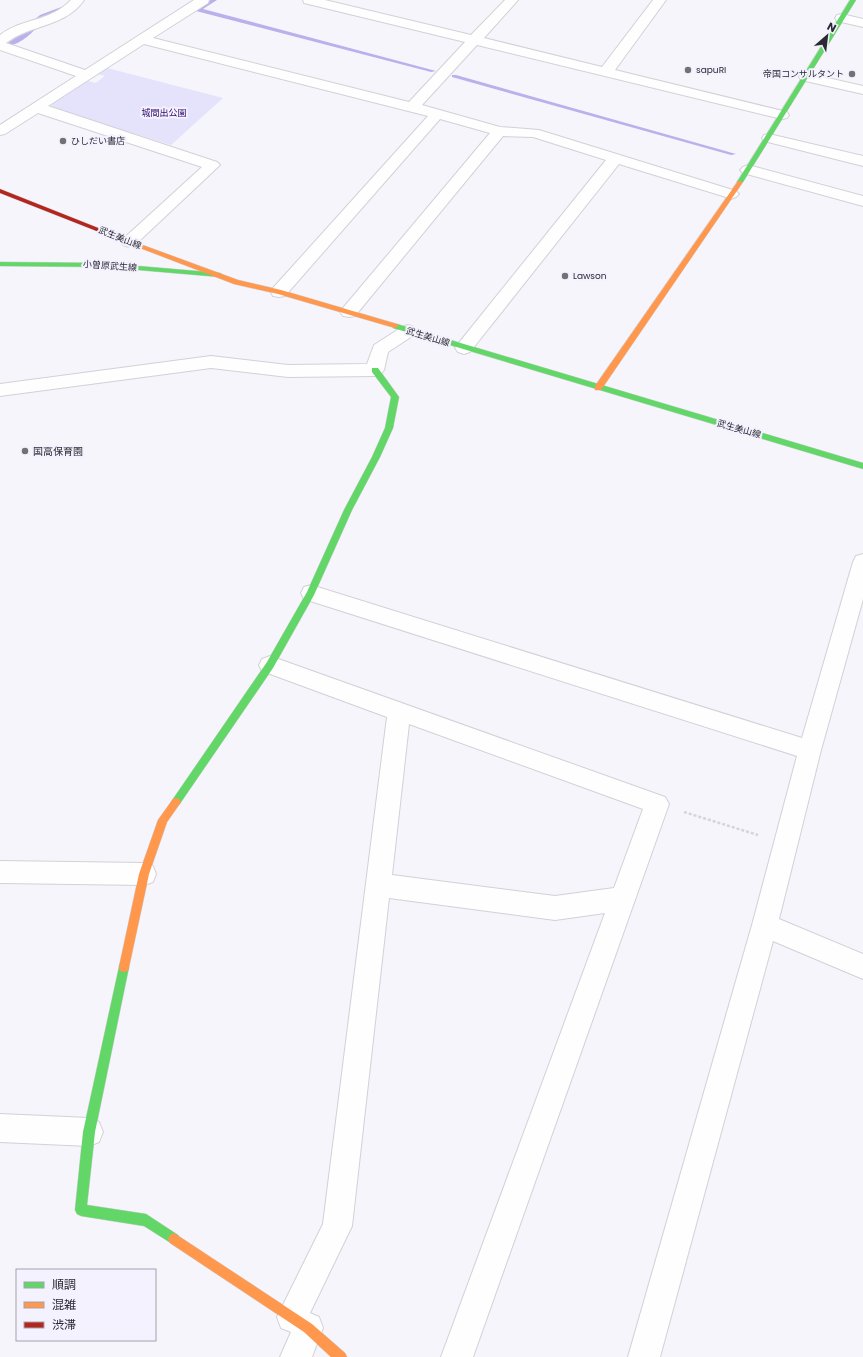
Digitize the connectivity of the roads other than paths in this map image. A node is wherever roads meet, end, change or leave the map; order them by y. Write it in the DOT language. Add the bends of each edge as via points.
graph roads {
  1 [pos="78,0"];
  2 [pos="203,0"];
  3 [pos="309,0"];
  4 [pos="361,0"];
  5 [pos="512,0"];
  6 [pos="660,0"];
  7 [pos="853,0"];
  8 [pos="350,10"];
  9 [pos="842,18"];
  10 [pos="863,23"];
  11 [pos="142,39"];
  12 [pos="475,40"];
  13 [pos="0,41"];
  14 [pos="0,45"];
  15 [pos="606,72"];
  16 [pos="86,75"];
  17 [pos="806,77"];
  18 [pos="863,90"];
  19 [pos="35,107"];
  20 [pos="412,107"];
  21 [pos="436,114"];
  22 [pos="782,115"];
  23 [pos="0,131"];
  24 [pos="499,131"];
  25 [pos="768,138"];
  26 [pos="616,158"];
  27 [pos="863,162"];
  28 [pos="748,170"];
  29 [pos="0,191"];
  30 [pos="731,194"];
  31 [pos="863,201"];
  32 [pos="129,242"];
  33 [pos="0,264"];
  34 [pos="220,276"];
  35 [pos="279,292"];
  36 [pos="350,312"];
  37 [pos="408,331"];
  38 [pos="464,348"];
  39 [pos="375,370"];
  40 [pos="598,388"];
  41 [pos="0,390"];
  42 [pos="863,466"];
  43 [pos="863,562"];
  44 [pos="311,593"];
  45 [pos="270,666"];
  46 [pos="399,712"];
  47 [pos="810,750"];
  48 [pos="0,872"];
  49 [pos="144,874"];
  50 [pos="379,885"];
  51 [pos="622,899"];
  52 [pos="765,925"];
  53 [pos="863,967"];
  54 [pos="0,1128"];
  55 [pos="89,1132"];
  56 [pos="300,1323"];
  57 [pos="296,1357"];
  58 [pos="341,1357"];
  59 [pos="457,1357"];
  60 [pos="644,1357"];
  1 -- 13 [label="street" via="62,15 15,31"];
  2 -- 11 [label="street"];
  3 -- 8 [label="street"];
  4 -- 8 [label="street"];
  5 -- 12 [label="street"];
  6 -- 15 [label="street"];
  7 -- 9 [label="street"];
  8 -- 12 [label="street"];
  9 -- 10 [label="street"];
  9 -- 17 [label="street"];
  11 -- 16 [label="street"];
  11 -- 20 [label="street"];
  12 -- 15 [label="street"];
  12 -- 20 [label="street"];
  14 -- 16 [label="street"];
  15 -- 22 [label="street"];
  16 -- 19 [label="street"];
  17 -- 18 [label="street"];
  17 -- 22 [label="street"];
  19 -- 23 [label="street"];
  19 -- 32 [label="street" via="212,165"];
  20 -- 21 [label="street"];
  21 -- 24 [label="street"];
  21 -- 35 [label="street"];
  22 -- 25 [label="street"];
  24 -- 26 [label="street" via="534,133"];
  24 -- 36 [label="street"];
  25 -- 27 [label="street"];
  25 -- 28 [label="street"];
  26 -- 30 [label="street"];
  26 -- 38 [label="street"];
  28 -- 30 [label="street"];
  28 -- 31 [label="street"];
  29 -- 32 [label="street, 武生美山線"];
  30 -- 40 [label="street"];
  32 -- 34 [label="street, 武生美山線"];
  33 -- 34 [label="street, 小曽原武生線" via="103,265"];
  34 -- 35 [label="street, 武生美山線"];
  35 -- 36 [label="street, 武生美山線"];
  36 -- 37 [label="street, 武生美山線"];
  37 -- 38 [label="street, 武生美山線"];
  37 -- 39 [label="street" via="380,349"];
  38 -- 40 [label="street, 武生美山線"];
  39 -- 41 [label="street" via="288,371 211,362"];
  39 -- 44 [label="street" via="395,397 390,428 348,510"];
  40 -- 42 [label="street, 武生美山線"];
  43 -- 47 [label="street"];
  44 -- 45 [label="street"];
  44 -- 47 [label="street"];
  45 -- 46 [label="street"];
  45 -- 49 [label="street" via="162,820"];
  46 -- 50 [label="street"];
  46 -- 51 [label="street" via="657,804"];
  47 -- 52 [label="street"];
  48 -- 49 [label="street"];
  49 -- 55 [label="street"];
  50 -- 51 [label="street" via="555,908"];
  50 -- 56 [label="street" via="337,1226"];
  51 -- 59 [label="street"];
  52 -- 53 [label="street"];
  52 -- 60 [label="street"];
  54 -- 55 [label="street"];
  55 -- 56 [label="street" via="81,1210 146,1220"];
  56 -- 57 [label="street"];
  56 -- 58 [label="street"];
}
